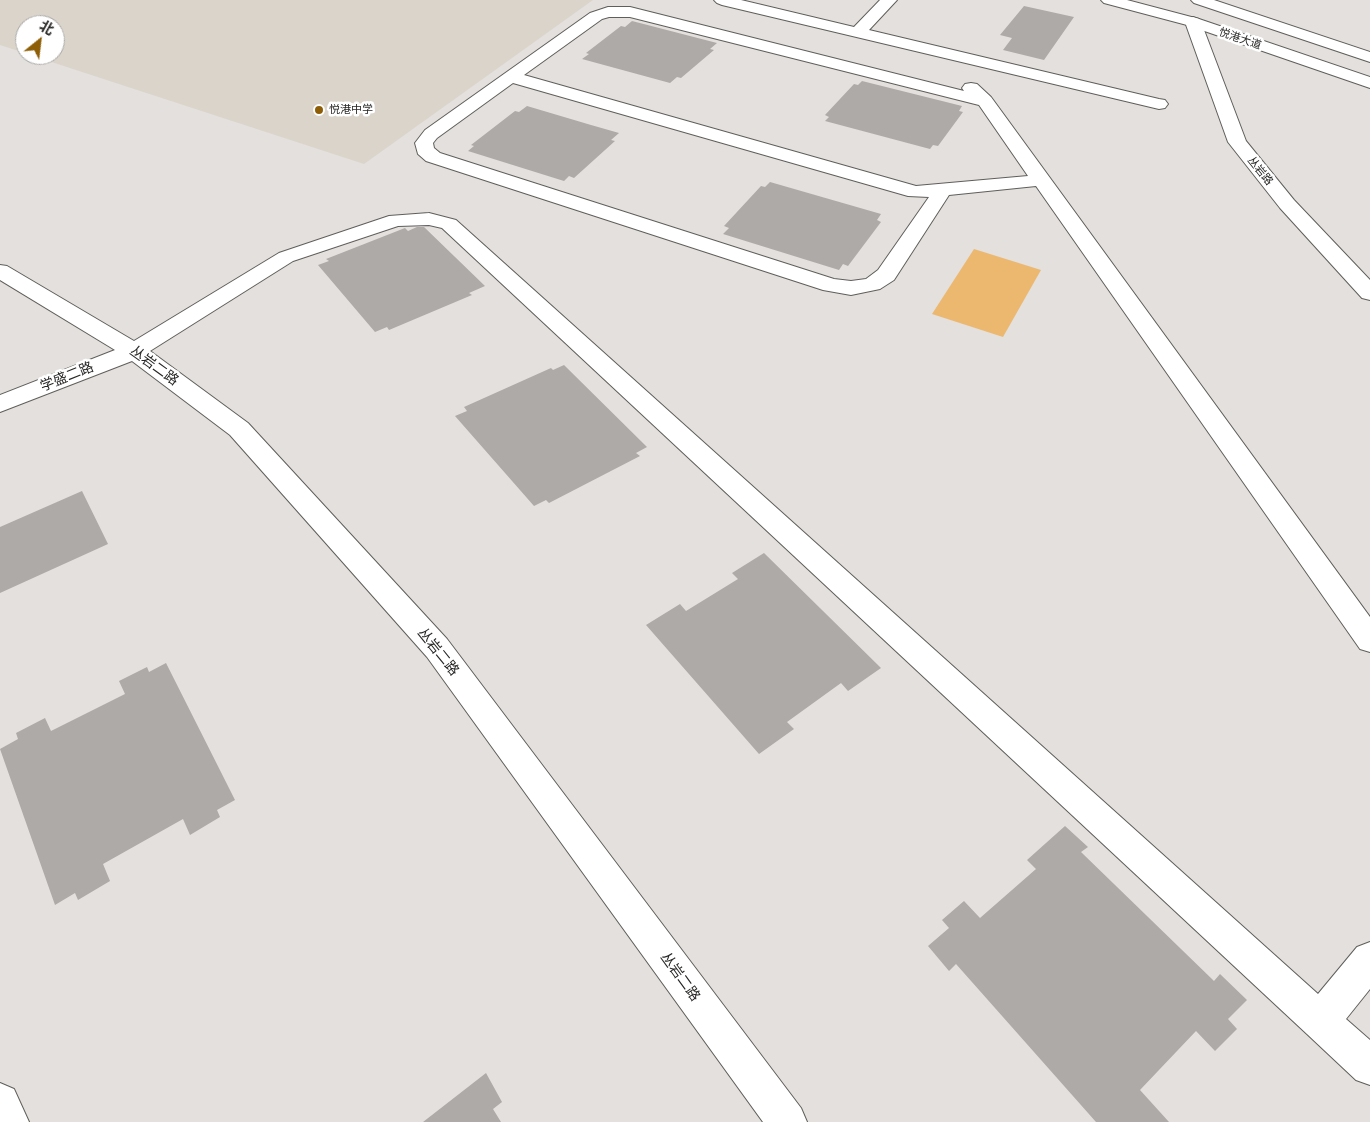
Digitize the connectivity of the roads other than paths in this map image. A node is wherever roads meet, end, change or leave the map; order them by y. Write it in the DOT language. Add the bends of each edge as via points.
graph roads {
  1 [pos="650,0"];
  2 [pos="722,0"];
  3 [pos="890,0"];
  4 [pos="1109,0"];
  5 [pos="1199,0"];
  6 [pos="1192,22"];
  7 [pos="858,32"];
  8 [pos="1370,57"];
  9 [pos="511,77"];
  10 [pos="1370,83"];
  11 [pos="985,101"];
  12 [pos="1159,104"];
  13 [pos="1041,180"];
  14 [pos="939,197"];
  15 [pos="0,271"];
  16 [pos="1370,293"];
  17 [pos="134,351"];
  18 [pos="0,404"];
  19 [pos="1370,640"];
  20 [pos="1370,960"];
  21 [pos="1320,1020"];
  22 [pos="1370,1066"];
  23 [pos="0,1103"];
  24 [pos="9,1122"];
  25 [pos="787,1122"];
  1 -- 11 [label="street" via="667,8 941,76 962,83"];
  2 -- 7 [label="street"];
  3 -- 7 [label="street"];
  4 -- 6 [label="street, 悦港大道"];
  5 -- 8 [label="street, 悦港大道"];
  6 -- 10 [label="street, 悦港大道"];
  6 -- 16 [label="street, 丛岩路" via="1237,142 1287,204"];
  7 -- 12 [label="street"];
  9 -- 11 [label="street" via="596,16 630,12"];
  9 -- 14 [label="street"];
  9 -- 14 [label="street" via="430,134 424,143 425,150 442,160 832,285 851,288 872,284 886,275"];
  11 -- 13 [label="street"];
  13 -- 14 [label="street"];
  13 -- 19 [label="street"];
  15 -- 17 [label="street, 丛岩二路"];
  17 -- 18 [label="street, 学盛二路"];
  17 -- 21 [label="street, 学盛二路" via="286,257 396,220 429,219 449,224"];
  17 -- 25 [label="street, 丛岩二路" via="239,429 437,648"];
  20 -- 21 [label="street"];
  21 -- 22 [label="street, 学盛二路"];
  23 -- 24 [label="street"];
}
